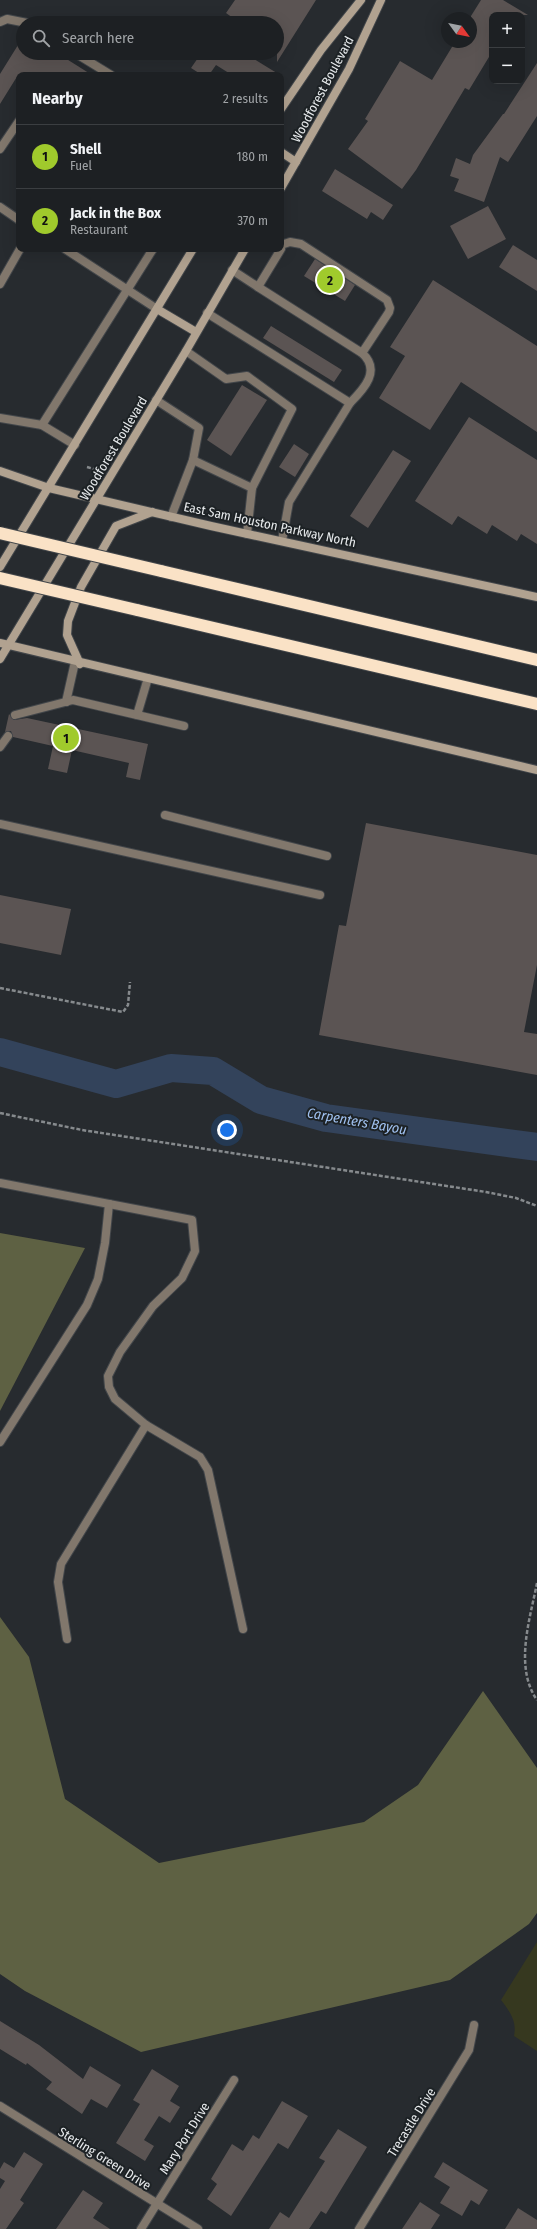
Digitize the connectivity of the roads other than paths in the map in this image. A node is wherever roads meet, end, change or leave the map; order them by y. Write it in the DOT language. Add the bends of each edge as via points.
graph roads {
  1 [pos="361,0"];
  2 [pos="381,0"];
  3 [pos="16,21"];
  4 [pos="0,22"];
  5 [pos="87,60"];
  6 [pos="106,72"];
  7 [pos="284,105"];
  8 [pos="16,125"];
  9 [pos="0,149"];
  10 [pos="284,154"];
  11 [pos="296,162"];
  12 [pos="284,183"];
  13 [pos="0,207"];
  14 [pos="16,218"];
  15 [pos="284,245"];
  16 [pos="18,252"];
  17 [pos="69,252"];
  18 [pos="151,252"];
  19 [pos="191,252"];
  20 [pos="241,252"];
  21 [pos="278,252"];
  22 [pos="232,270"];
  23 [pos="0,284"];
  24 [pos="258,286"];
  25 [pos="127,289"];
  26 [pos="157,309"];
  27 [pos="207,313"];
  28 [pos="196,332"];
  29 [pos="186,351"];
  30 [pos="362,353"];
  31 [pos="156,400"];
  32 [pos="350,403"];
  33 [pos="0,418"];
  34 [pos="42,425"];
  35 [pos="75,445"];
  36 [pos="193,460"];
  37 [pos="0,471"];
  38 [pos="48,488"];
  39 [pos="252,488"];
  40 [pos="96,499"];
  41 [pos="152,512"];
  42 [pos="171,517"];
  43 [pos="0,533"];
  44 [pos="247,534"];
  45 [pos="282,541"];
  46 [pos="0,567"];
  47 [pos="0,578"];
  48 [pos="537,597"];
  49 [pos="4,644"];
  50 [pos="0,659"];
  51 [pos="537,660"];
  52 [pos="78,663"];
  53 [pos="148,678"];
  54 [pos="66,702"];
  55 [pos="537,704"];
  56 [pos="15,715"];
  57 [pos="137,715"];
  58 [pos="184,726"];
  59 [pos="8,736"];
  60 [pos="0,747"];
  61 [pos="537,770"];
  62 [pos="165,815"];
  63 [pos="0,824"];
  64 [pos="327,856"];
  65 [pos="320,895"];
  66 [pos="0,1183"];
  67 [pos="109,1204"];
  68 [pos="146,1425"];
  69 [pos="0,1442"];
  70 [pos="243,1628"];
  71 [pos="67,1639"];
  72 [pos="474,2025"];
  73 [pos="234,2080"];
  74 [pos="0,2106"];
  75 [pos="157,2204"];
  76 [pos="142,2229"];
  77 [pos="198,2229"];
  78 [pos="359,2229"];
  1 -- 7 [label="main road, Woodforest Boulevard" via="321,50"];
  2 -- 11 [label="main road, Woodforest Boulevard" via="349,69"];
  3 -- 4 [label="street" via="7,19"];
  5 -- 6 [label="street"];
  8 -- 9 [label="street"];
  10 -- 11 [label="main road"];
  11 -- 12 [label="main road, Woodforest Boulevard"];
  13 -- 14 [label="street"];
  15 -- 30 [label="street" via="290,242 301,244 387,300 390,312"];
  16 -- 23 [label="street"];
  17 -- 25 [label="street"];
  18 -- 25 [label="street"];
  19 -- 26 [label="main road"];
  20 -- 22 [label="main road, Woodforest Boulevard"];
  21 -- 24 [label="street"];
  22 -- 24 [label="street"];
  22 -- 27 [label="main road, Woodforest Boulevard"];
  24 -- 30 [label="street"];
  25 -- 26 [label="street"];
  25 -- 34 [label="street"];
  26 -- 28 [label="main road"];
  26 -- 35 [label="main road"];
  27 -- 28 [label="main road, Woodforest Boulevard"];
  27 -- 32 [label="street"];
  28 -- 29 [label="main road, Woodforest Boulevard"];
  29 -- 31 [label="main road, Woodforest Boulevard"];
  29 -- 39 [label="street" via="226,379 247,376 292,409"];
  30 -- 32 [label="street" via="370,360 372,367 358,395"];
  31 -- 36 [label="street" via="200,428"];
  31 -- 40 [label="main road, Woodforest Boulevard"];
  32 -- 45 [label="street" via="289,502"];
  33 -- 34 [label="street"];
  34 -- 35 [label="street"];
  35 -- 38 [label="main road"];
  36 -- 39 [label="street"];
  36 -- 42 [label="street"];
  37 -- 38 [label="main road, East Sam Houston Parkway North"];
  38 -- 40 [label="main road, East Sam Houston Parkway North"];
  38 -- 46 [label="main road"];
  39 -- 44 [label="street"];
  40 -- 41 [label="main road, East Sam Houston Parkway North"];
  40 -- 49 [label="main road, Woodforest Boulevard"];
  41 -- 42 [label="main road, East Sam Houston Parkway North"];
  41 -- 52 [label="main road" via="116,526 81,587 68,621 67,635"];
  42 -- 44 [label="main road, East Sam Houston Parkway North"];
  43 -- 51 [label="highway, bridge"];
  44 -- 45 [label="main road, East Sam Houston Parkway North"];
  45 -- 48 [label="main road, East Sam Houston Parkway North"];
  47 -- 55 [label="highway, bridge"];
  49 -- 50 [label="main road, Woodforest Boulevard"];
  49 -- 52 [label="main road"];
  52 -- 53 [label="main road"];
  52 -- 54 [label="street"];
  53 -- 57 [label="street"];
  53 -- 61 [label="main road"];
  54 -- 56 [label="street"];
  54 -- 57 [label="street" via="73,700"];
  57 -- 58 [label="street"];
  59 -- 60 [label="street"];
  62 -- 64 [label="street"];
  63 -- 65 [label="street"];
  66 -- 67 [label="street"];
  67 -- 68 [label="street" via="192,1220 195,1251 182,1278 153,1306 120,1352 108,1376 109,1387 115,1399"];
  67 -- 69 [label="street" via="98,1279 87,1304"];
  68 -- 70 [label="street" via="200,1457 208,1470"];
  68 -- 71 [label="street" via="61,1564 58,1582"];
  72 -- 78 [label="street, Trecastle Drive" via="469,2050"];
  73 -- 75 [label="street, Mary Port Drive"];
  74 -- 75 [label="street, Sterling Green Drive"];
  75 -- 76 [label="street, Mary Port Drive"];
  75 -- 77 [label="street, Sterling Green Drive"];
}
